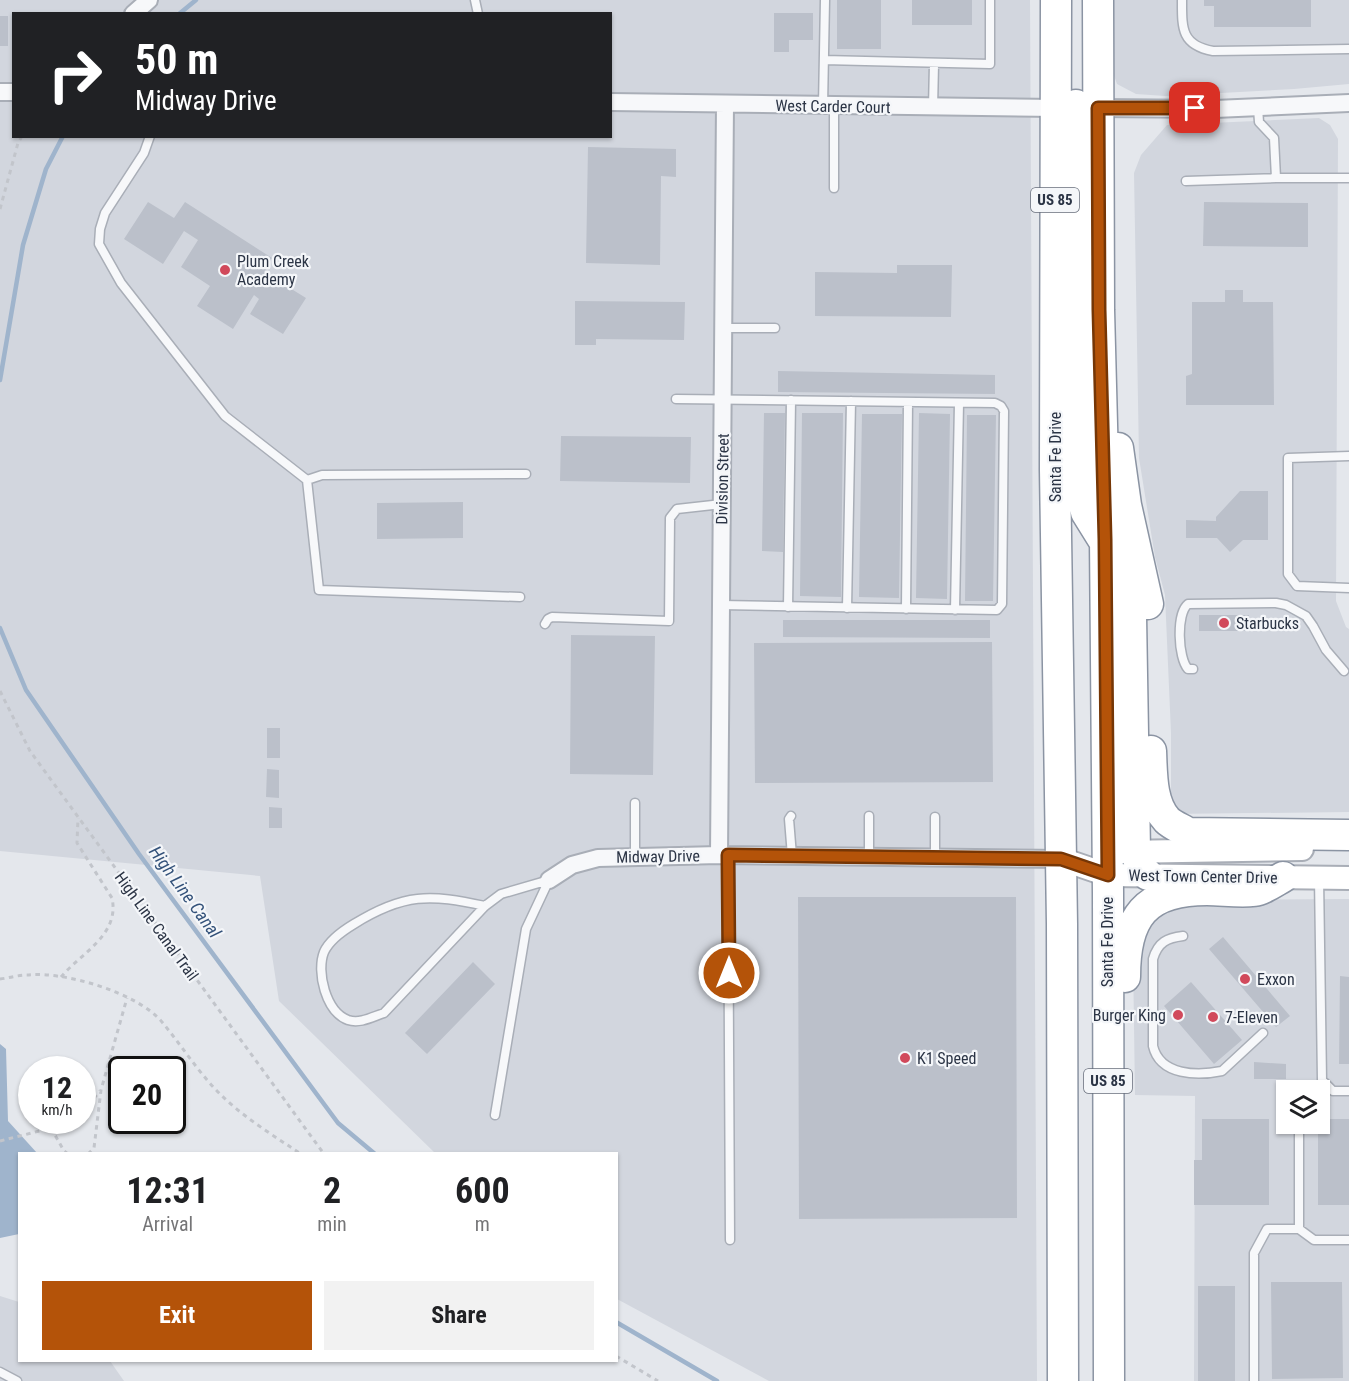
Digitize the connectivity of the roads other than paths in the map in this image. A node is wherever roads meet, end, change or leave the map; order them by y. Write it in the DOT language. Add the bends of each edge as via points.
graph roads {
  1 [pos="149,0"];
  2 [pos="825,0"];
  3 [pos="990,0"];
  4 [pos="1056,0"];
  5 [pos="1075,0"];
  6 [pos="1098,0"];
  7 [pos="1182,0"];
  8 [pos="135,12"];
  9 [pos="1349,49"];
  10 [pos="824,60"];
  11 [pos="934,64"];
  12 [pos="612,102"];
  13 [pos="1349,103"];
  14 [pos="725,104"];
  15 [pos="829,106"];
  16 [pos="933,108"];
  17 [pos="1056,108"];
  18 [pos="1098,108"];
  19 [pos="1258,108"];
  20 [pos="149,138"];
  21 [pos="1276,178"];
  22 [pos="1349,178"];
  23 [pos="1186,181"];
  24 [pos="834,189"];
  25 [pos="724,328"];
  26 [pos="775,328"];
  27 [pos="676,399"];
  28 [pos="723,400"];
  29 [pos="791,400"];
  30 [pos="851,401"];
  31 [pos="908,402"];
  32 [pos="959,403"];
  33 [pos="1102,417"];
  34 [pos="1349,456"];
  35 [pos="526,474"];
  36 [pos="307,480"];
  37 [pos="722,504"];
  38 [pos="1105,539"];
  39 [pos="1349,588"];
  40 [pos="520,597"];
  41 [pos="721,605"];
  42 [pos="788,607"];
  43 [pos="847,608"];
  44 [pos="906,609"];
  45 [pos="955,610"];
  46 [pos="545,624"];
  47 [pos="1193,669"];
  48 [pos="1344,671"];
  49 [pos="635,803"];
  50 [pos="791,816"];
  51 [pos="869,816"];
  52 [pos="935,817"];
  53 [pos="1349,835"];
  54 [pos="1349,848"];
  55 [pos="724,855"];
  56 [pos="792,856"];
  57 [pos="869,856"];
  58 [pos="635,857"];
  59 [pos="935,857"];
  60 [pos="1061,859"];
  61 [pos="1124,863"];
  62 [pos="1283,877"];
  63 [pos="1319,878"];
  64 [pos="1349,878"];
  65 [pos="549,880"];
  66 [pos="486,906"];
  67 [pos="1183,936"];
  68 [pos="1263,1033"];
  69 [pos="1349,1091"];
  70 [pos="495,1115"];
  71 [pos="1299,1134"];
  72 [pos="1299,1229"];
  73 [pos="729,1240"];
  74 [pos="1349,1240"];
  75 [pos="1062,1276"];
  76 [pos="1108,1287"];
  77 [pos="0,1372"];
  78 [pos="17,1381"];
  79 [pos="1063,1381"];
  80 [pos="1084,1381"];
  81 [pos="1108,1381"];
  82 [pos="1254,1381"];
  1 -- 8 [label="street"];
  2 -- 10 [label="lane"];
  3 -- 11 [label="lane" via="990,64"];
  4 -- 17 [label="highway, Santa Fe Drive / US 85"];
  5 -- 38 [label="highway" via="1080,476 1086,512"];
  6 -- 18 [label="highway, US 85"];
  7 -- 9 [label="lane" via="1182,24 1189,41 1199,49"];
  10 -- 11 [label="lane"];
  10 -- 15 [label="lane"];
  11 -- 16 [label="lane"];
  12 -- 14 [label="street, West Carder Court"];
  13 -- 19 [label="street"];
  14 -- 15 [label="street, West Carder Court"];
  14 -- 25 [label="street, Division Street"];
  15 -- 16 [label="street, West Carder Court"];
  15 -- 24 [label="lane"];
  16 -- 17 [label="street, West Carder Court"];
  17 -- 60 [label="highway, Santa Fe Drive / US 85" via="1054,470"];
  18 -- 19 [label="street"];
  18 -- 33 [label="highway, US 85"];
  19 -- 21 [label="lane" via="1259,122 1274,138"];
  20 -- 36 [label="lane" via="144,153 105,213 99,244 121,283 225,416"];
  21 -- 22 [label="lane"];
  21 -- 23 [label="lane"];
  25 -- 26 [label="lane"];
  25 -- 28 [label="street, Division Street"];
  27 -- 28 [label="lane"];
  28 -- 29 [label="lane"];
  28 -- 37 [label="street, Division Street"];
  29 -- 30 [label="lane"];
  29 -- 42 [label="lane"];
  30 -- 31 [label="lane"];
  30 -- 43 [label="lane"];
  31 -- 32 [label="lane"];
  31 -- 44 [label="lane"];
  32 -- 45 [label="lane"];
  32 -- 45 [label="lane" via="995,403 1004,411 1002,604 993,611"];
  33 -- 38 [label="highway, US 85"];
  33 -- 53 [label="highway" via="1119,450 1126,505 1148,604 1152,776 1157,804 1168,821 1188,833"];
  34 -- 39 [label="lane" via="1288,458 1288,574 1297,586"];
  35 -- 36 [label="lane" via="322,476"];
  36 -- 40 [label="lane" via="319,590"];
  37 -- 41 [label="street, Division Street"];
  37 -- 46 [label="lane" via="676,509 670,518 669,621 552,617"];
  38 -- 61 [label="highway, Santa Fe Drive" via="1126,588 1131,616"];
  41 -- 42 [label="lane"];
  41 -- 55 [label="street, Division Street"];
  42 -- 43 [label="lane"];
  43 -- 44 [label="lane"];
  44 -- 45 [label="lane"];
  47 -- 48 [label="lane" via="1188,669 1181,657 1181,614 1188,604 1276,603 1306,616"];
  49 -- 58 [label="lane"];
  50 -- 56 [label="lane"];
  51 -- 57 [label="lane"];
  52 -- 59 [label="lane"];
  54 -- 61 [label="street, West Town Center Drive"];
  55 -- 56 [label="street, Midway Drive"];
  55 -- 58 [label="street, Midway Drive"];
  55 -- 73 [label="lane"];
  56 -- 57 [label="street, Midway Drive"];
  57 -- 59 [label="street, Midway Drive"];
  58 -- 65 [label="street, Midway Drive" via="598,858 572,865"];
  59 -- 60 [label="street, Midway Drive"];
  60 -- 61 [label="street, West Town Center Drive"];
  60 -- 75 [label="highway, Santa Fe Drive / US 85"];
  61 -- 62 [label="street, West Town Center Drive"];
  61 -- 76 [label="highway, Santa Fe Drive / US 85"];
  62 -- 63 [label="street, West Town Center Drive"];
  62 -- 76 [label="highway" via="1255,891 1172,893 1151,902 1130,931 1125,951 1127,1217"];
  63 -- 64 [label="street, West Town Center Drive"];
  63 -- 69 [label="lane" via="1322,1080 1333,1091"];
  65 -- 66 [label="lane" via="501,894"];
  65 -- 70 [label="lane" via="526,929"];
  66 -- 66 [label="lane" via="449,898 419,898 378,909 344,930 324,950 320,969 323,990 335,1011 347,1020 361,1021 384,1013"];
  67 -- 68 [label="lane" via="1169,938 1155,950 1154,1052 1177,1072 1222,1071"];
  71 -- 72 [label="lane"];
  72 -- 74 [label="lane" via="1314,1240"];
  72 -- 82 [label="lane" via="1268,1229 1254,1253"];
  75 -- 79 [label="highway, Santa Fe Drive / US 85"];
  75 -- 80 [label="highway" via="1082,1356"];
  76 -- 81 [label="highway, Santa Fe Drive / US 85"];
  77 -- 78 [label="lane"];
}
